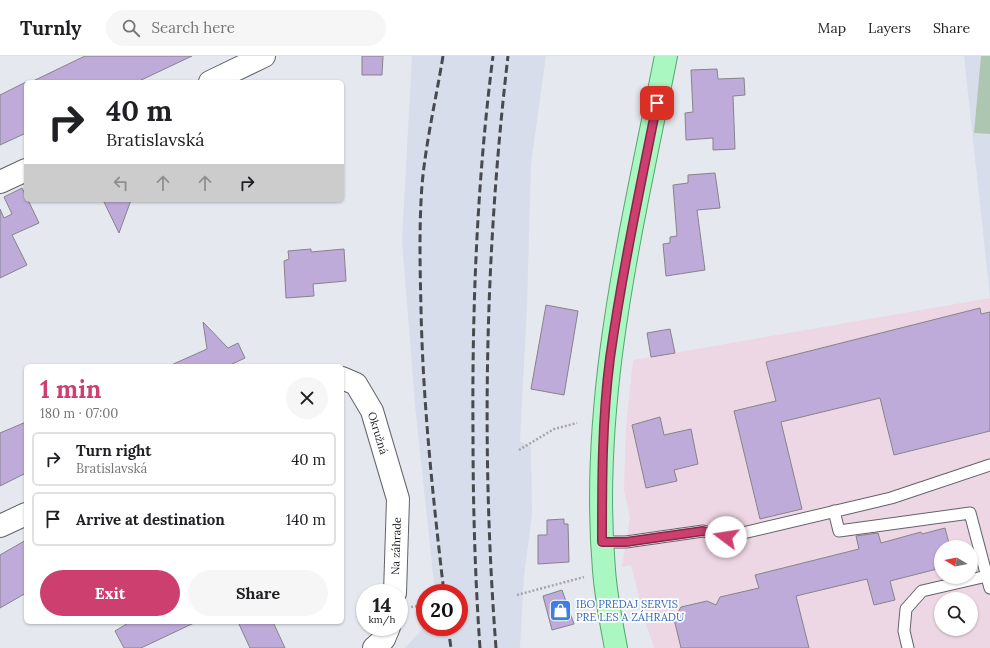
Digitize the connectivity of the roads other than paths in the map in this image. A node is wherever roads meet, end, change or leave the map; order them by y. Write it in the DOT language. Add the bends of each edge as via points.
graph roads {
  1 [pos="264,56"];
  2 [pos="666,56"];
  3 [pos="214,80"];
  4 [pos="24,171"];
  5 [pos="0,182"];
  6 [pos="344,379"];
  7 [pos="990,465"];
  8 [pos="398,499"];
  9 [pos="834,511"];
  10 [pos="24,515"];
  11 [pos="0,526"];
  12 [pos="602,542"];
  13 [pos="986,554"];
  14 [pos="987,576"];
  15 [pos="395,584"];
  16 [pos="990,588"];
  17 [pos="385,636"];
  18 [pos="374,648"];
  19 [pos="616,648"];
  20 [pos="908,648"];
  1 -- 3 [label="street"];
  2 -- 12 [label="main road" via="624,270 610,359 604,429"];
  4 -- 5 [label="street"];
  6 -- 8 [label="street, Okružná" via="356,384 372,411"];
  7 -- 9 [label="lane" via="891,498"];
  8 -- 15 [label="street, Na záhrade"];
  9 -- 12 [label="lane" via="726,537 703,531 626,542"];
  9 -- 13 [label="lane" via="839,531 970,513"];
  10 -- 11 [label="street"];
  12 -- 19 [label="main road"];
  13 -- 14 [label="lane"];
  14 -- 16 [label="lane"];
  14 -- 20 [label="lane" via="922,591 906,609 904,631"];
  17 -- 18 [label="street"];
}
